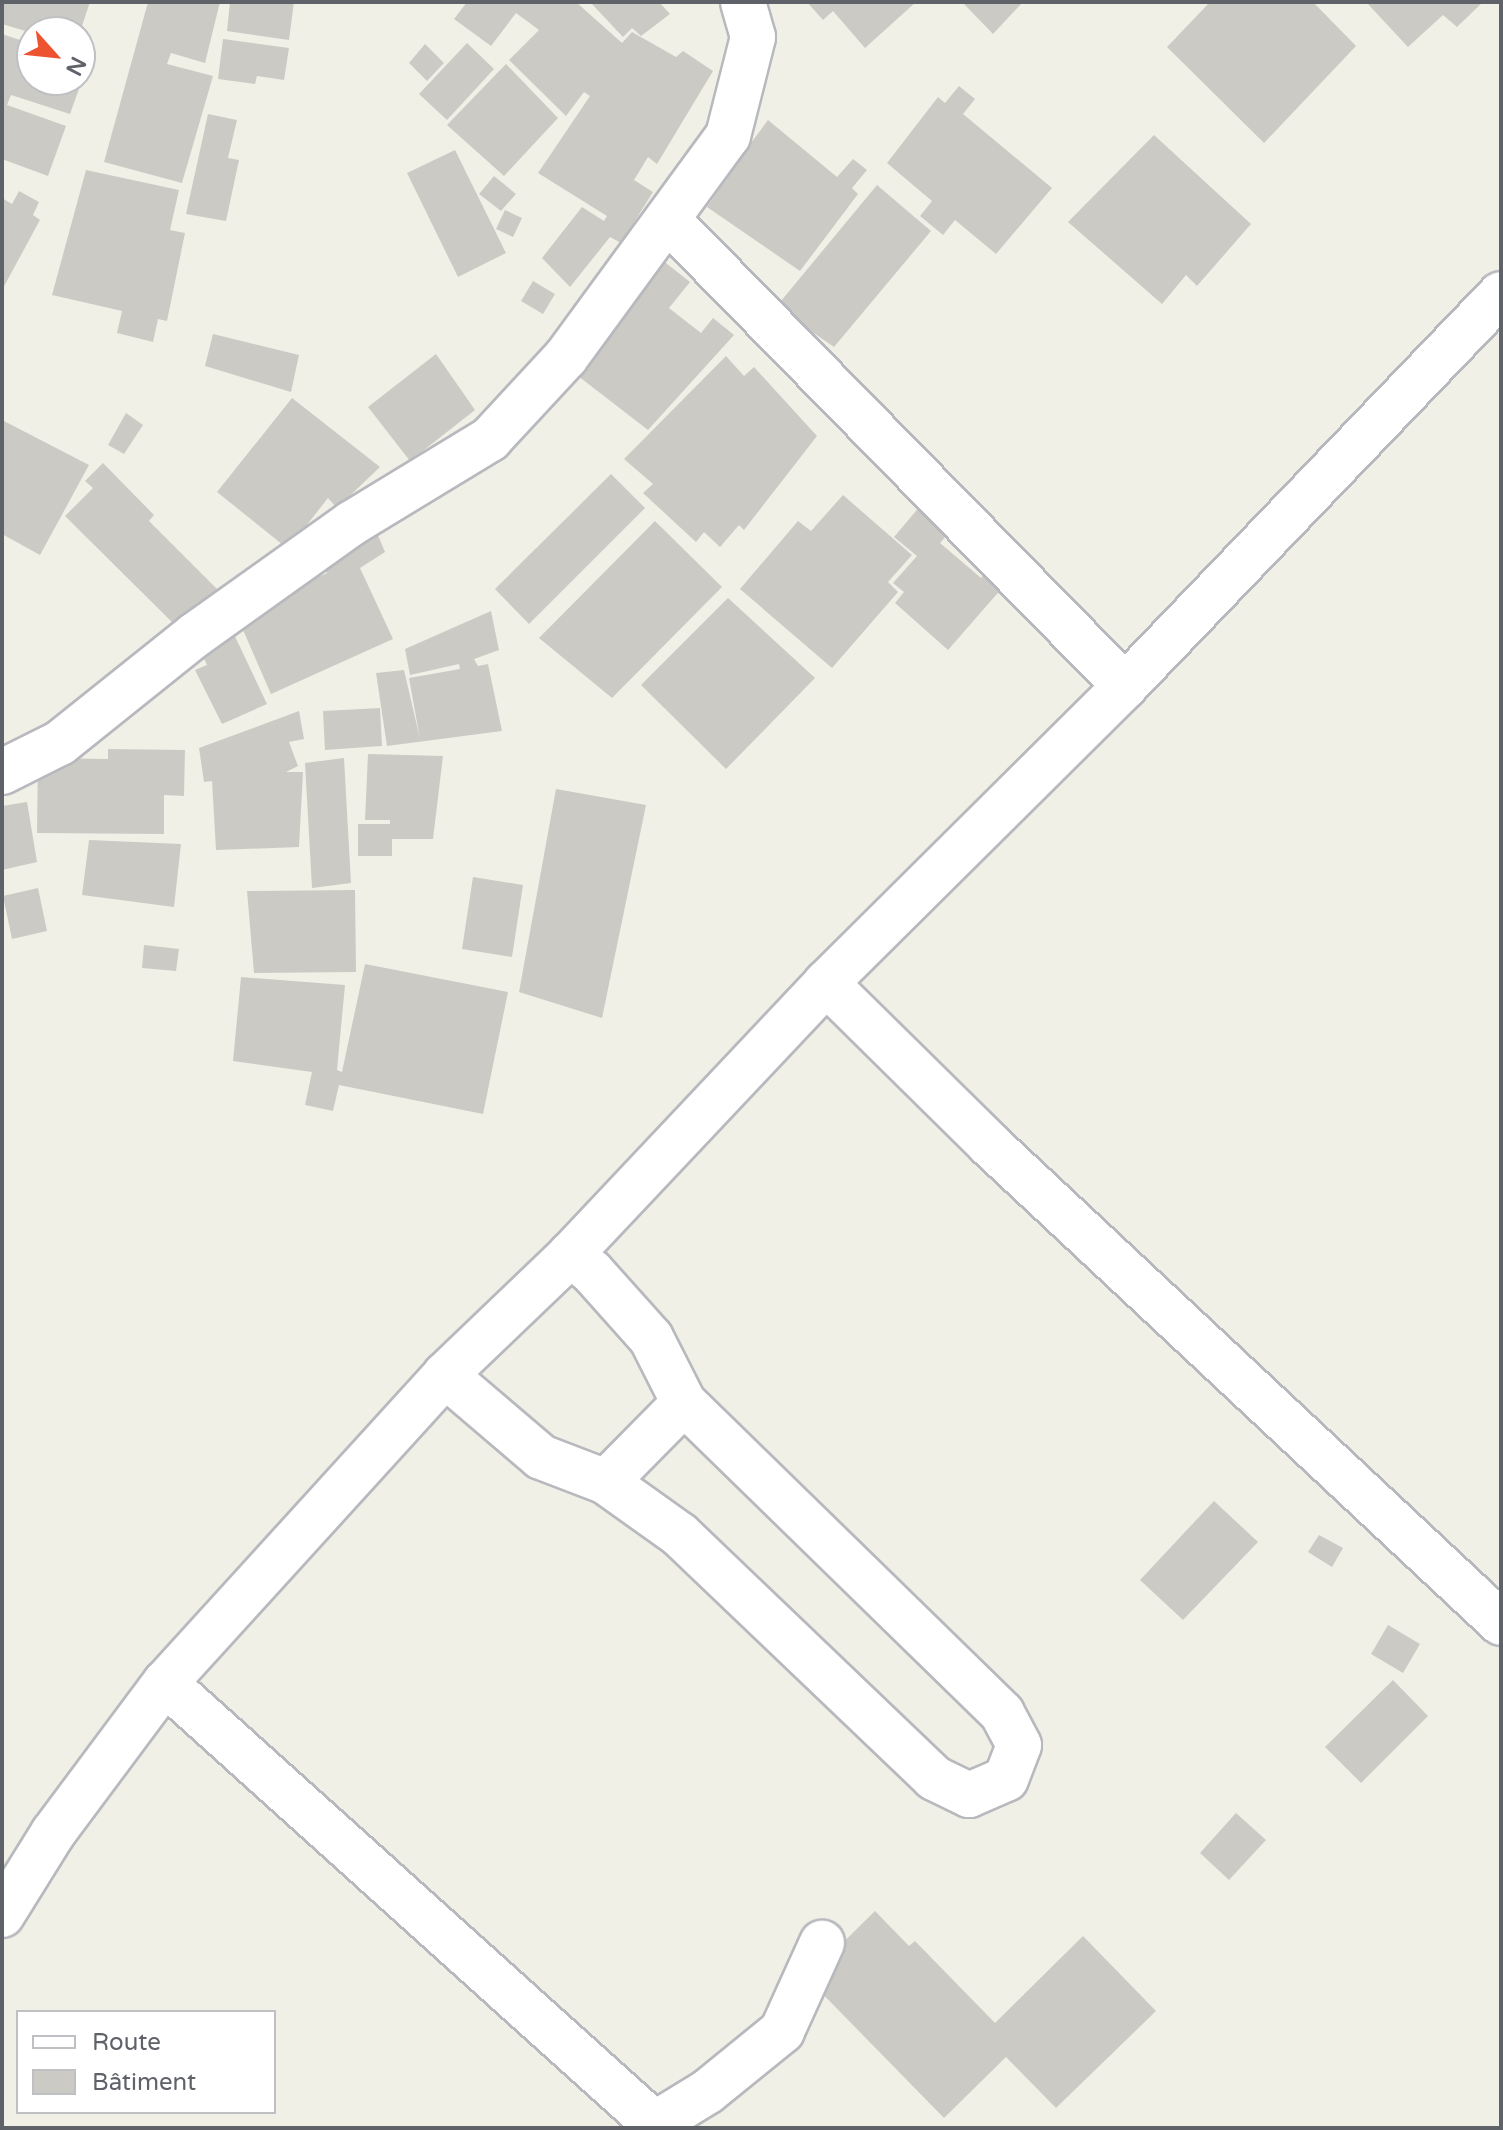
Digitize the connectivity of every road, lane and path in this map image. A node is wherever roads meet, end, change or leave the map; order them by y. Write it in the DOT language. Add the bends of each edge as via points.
graph roads {
  1 [pos="743,2"];
  2 [pos="668,220"];
  3 [pos="1501,294"];
  4 [pos="1125,686"];
  5 [pos="2,772"];
  6 [pos="826,983"];
  7 [pos="570,1255"];
  8 [pos="445,1375"];
  9 [pos="684,1403"];
  10 [pos="606,1482"];
  11 [pos="1501,1623"];
  12 [pos="165,1683"];
  13 [pos="2,1915"];
  14 [pos="822,1943"];
  15 [pos="654,2126"];
  1 -- 2 [label="street" via="753,37 728,136"];
  2 -- 4 [label="street"];
  2 -- 5 [label="street" via="566,357 490,439 352,523 195,635 60,743"];
  3 -- 4 [label="street"];
  4 -- 6 [label="street"];
  6 -- 7 [label="street"];
  6 -- 11 [label="street" via="989,1144"];
  7 -- 8 [label="street"];
  7 -- 9 [label="street" via="651,1338"];
  8 -- 10 [label="street" via="541,1457"];
  8 -- 12 [label="street"];
  9 -- 10 [label="street"];
  9 -- 10 [label="street" via="1002,1713 1019,1745 1006,1779 969,1795 934,1778 679,1534"];
  12 -- 13 [label="street" via="53,1833"];
  12 -- 15 [label="street"];
  14 -- 15 [label="street" via="782,2031 707,2092"];
}
